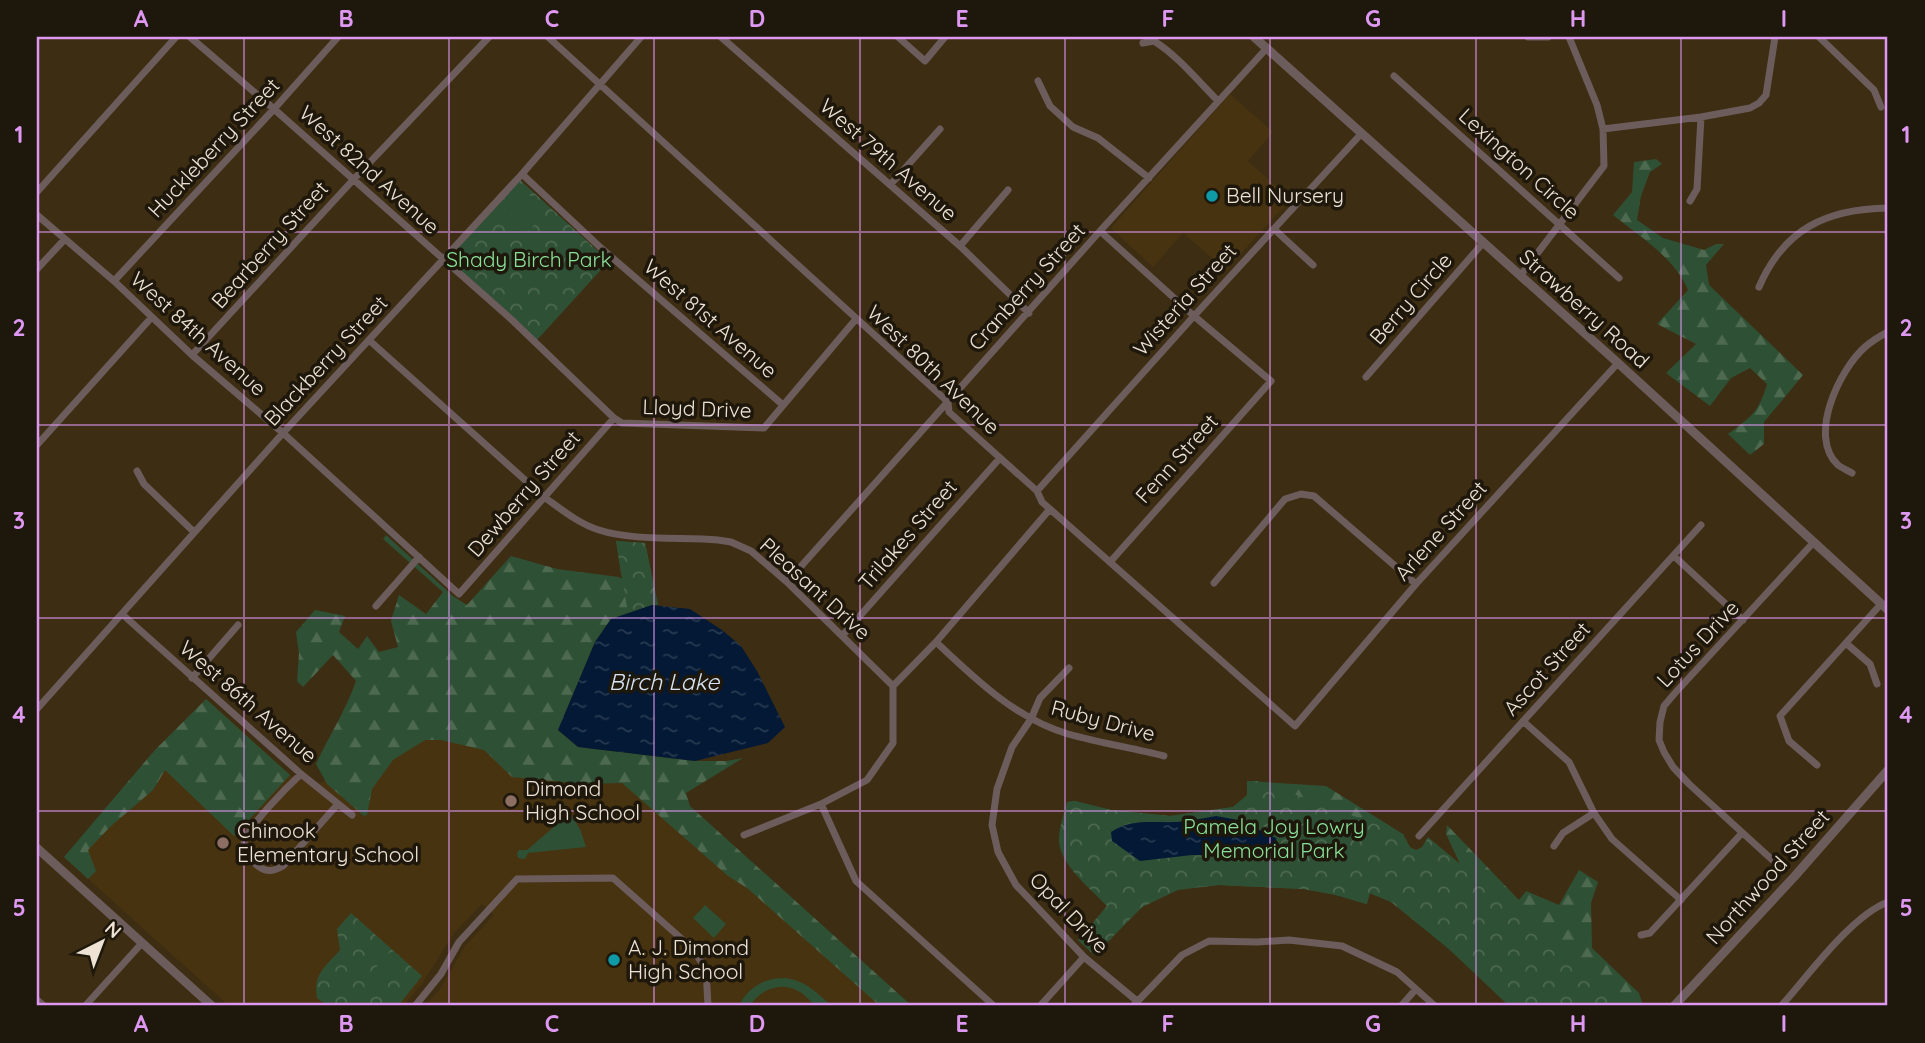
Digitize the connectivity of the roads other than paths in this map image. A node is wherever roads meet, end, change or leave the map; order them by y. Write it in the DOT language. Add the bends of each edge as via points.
graph roads {
  1 [pos="176,37"];
  2 [pos="190,37"];
  3 [pos="338,37"];
  4 [pos="489,37"];
  5 [pos="548,37"];
  6 [pos="641,37"];
  7 [pos="721,37"];
  8 [pos="898,37"];
  9 [pos="945,37"];
  10 [pos="1254,37"];
  11 [pos="1528,37"];
  12 [pos="1548,37"];
  13 [pos="1569,37"];
  14 [pos="1775,37"];
  15 [pos="1819,37"];
  16 [pos="1143,43"];
  17 [pos="1266,49"];
  18 [pos="1394,76"];
  19 [pos="1038,81"];
  20 [pos="601,85"];
  21 [pos="1218,101"];
  22 [pos="1881,107"];
  23 [pos="274,108"];
  24 [pos="1701,117"];
  25 [pos="940,129"];
  26 [pos="1603,129"];
  27 [pos="1361,134"];
  28 [pos="522,174"];
  29 [pos="1149,178"];
  30 [pos="353,180"];
  31 [pos="890,185"];
  32 [pos="1008,190"];
  33 [pos="37,192"];
  34 [pos="1690,201"];
  35 [pos="1888,208"];
  36 [pos="37,215"];
  37 [pos="1559,223"];
  38 [pos="1274,229"];
  39 [pos="1100,232"];
  40 [pos="64,240"];
  41 [pos="1483,243"];
  42 [pos="960,246"];
  43 [pos="443,260"];
  44 [pos="1313,265"];
  45 [pos="37,269"];
  46 [pos="1520,276"];
  47 [pos="1619,278"];
  48 [pos="114,282"];
  49 [pos="1759,287"];
  50 [pos="1029,313"];
  51 [pos="1194,316"];
  52 [pos="151,318"];
  53 [pos="856,319"];
  54 [pos="1888,332"];
  55 [pos="370,341"];
  56 [pos="192,355"];
  57 [pos="1618,363"];
  58 [pos="1366,377"];
  59 [pos="948,402"];
  60 [pos="783,405"];
  61 [pos="614,418"];
  62 [pos="283,433"];
  63 [pos="37,445"];
  64 [pos="1000,458"];
  65 [pos="137,471"];
  66 [pos="1852,473"];
  67 [pos="1037,491"];
  68 [pos="544,497"];
  69 [pos="1050,509"];
  70 [pos="1701,525"];
  71 [pos="194,532"];
  72 [pos="1813,543"];
  73 [pos="1674,556"];
  74 [pos="419,557"];
  75 [pos="1111,561"];
  76 [pos="787,582"];
  77 [pos="1214,583"];
  78 [pos="1416,584"];
  79 [pos="459,594"];
  80 [pos="376,606"];
  81 [pos="1885,607"];
  82 [pos="122,614"];
  83 [pos="1743,621"];
  84 [pos="238,625"];
  85 [pos="842,636"];
  86 [pos="936,642"];
  87 [pos="1847,644"];
  88 [pos="1069,668"];
  89 [pos="192,678"];
  90 [pos="1877,684"];
  91 [pos="893,686"];
  92 [pos="37,709"];
  93 [pos="1031,719"];
  94 [pos="1523,721"];
  95 [pos="1295,726"];
  96 [pos="1164,756"];
  97 [pos="1817,765"];
  98 [pos="1888,770"];
  99 [pos="301,774"];
  100 [pos="821,804"];
  101 [pos="337,805"];
  102 [pos="1594,813"];
  103 [pos="352,815"];
  104 [pos="1742,833"];
  105 [pos="744,835"];
  106 [pos="1419,836"];
  107 [pos="1554,846"];
  108 [pos="37,848"];
  109 [pos="1779,866"];
  110 [pos="1681,901"];
  111 [pos="1888,902"];
  112 [pos="1642,935"];
  113 [pos="142,943"];
  114 [pos="1084,957"];
  115 [pos="1416,989"];
  116 [pos="37,1000"];
  117 [pos="1135,1004"];
  118 [pos="44,1006"];
  119 [pos="85,1006"];
  120 [pos="212,1006"];
  121 [pos="415,1006"];
  122 [pos="708,1006"];
  123 [pos="994,1006"];
  124 [pos="1040,1006"];
  125 [pos="1401,1006"];
  126 [pos="1435,1006"];
  127 [pos="1674,1006"];
  128 [pos="1781,1006"];
  1 -- 33 [label="street"];
  2 -- 23 [label="street, West 82nd Avenue"];
  3 -- 23 [label="street, Huckleberry Street"];
  4 -- 30 [label="street, Bearberry Street"];
  5 -- 20 [label="street, West 80th Avenue"];
  6 -- 20 [label="street, Blackberry Street"];
  7 -- 31 [label="street, West 79th Avenue"];
  8 -- 9 [label="street" via="925,61"];
  10 -- 17 [label="street, Strawberry Road"];
  11 -- 12 [label="street"];
  13 -- 26 [label="street"];
  14 -- 24 [label="street" via="1766,95 1759,103"];
  15 -- 22 [label="street" via="1874,90"];
  16 -- 21 [label="street" via="1154,41 1171,51"];
  17 -- 21 [label="street, Cranberry Street"];
  17 -- 27 [label="street, Strawberry Road"];
  18 -- 37 [label="street, Lexington Circle"];
  19 -- 29 [label="street" via="1050,106 1073,127 1098,138"];
  20 -- 28 [label="street, Blackberry Street"];
  20 -- 53 [label="street, West 80th Avenue"];
  21 -- 29 [label="street, Cranberry Street"];
  23 -- 30 [label="street, West 82nd Avenue"];
  23 -- 48 [label="street, Huckleberry Street"];
  24 -- 26 [label="street"];
  24 -- 34 [label="street" via="1697,189"];
  25 -- 31 [label="street"];
  26 -- 37 [label="street" via="1604,166"];
  27 -- 38 [label="street, Wisteria Street"];
  27 -- 41 [label="street, Strawberry Road"];
  28 -- 43 [label="street, Blackberry Street"];
  28 -- 60 [label="street, West 81st Avenue"];
  29 -- 39 [label="street, Cranberry Street"];
  30 -- 43 [label="street, West 82nd Avenue"];
  30 -- 56 [label="street, Bearberry Street"];
  31 -- 42 [label="street, West 79th Avenue"];
  32 -- 42 [label="street"];
  35 -- 49 [label="street" via="1839,214 1798,233 1774,257"];
  36 -- 40 [label="street, West 84th Avenue"];
  37 -- 46 [label="street"];
  37 -- 47 [label="street, Lexington Circle"];
  38 -- 44 [label="street"];
  38 -- 51 [label="street, Wisteria Street"];
  39 -- 50 [label="street, Cranberry Street"];
  39 -- 51 [label="street"];
  40 -- 45 [label="street"];
  40 -- 48 [label="street, West 84th Avenue"];
  41 -- 46 [label="street, Strawberry Road"];
  41 -- 58 [label="street, Berry Circle"];
  42 -- 50 [label="street, West 79th Avenue"];
  43 -- 55 [label="street, Blackberry Street"];
  43 -- 61 [label="street, West 82nd Avenue"];
  46 -- 57 [label="street, Strawberry Road"];
  48 -- 52 [label="street, West 84th Avenue"];
  50 -- 59 [label="street, Cranberry Street"];
  51 -- 67 [label="street, Wisteria Street"];
  51 -- 75 [label="street, Fenn Street" via="1271,381"];
  52 -- 56 [label="street, West 84th Avenue"];
  52 -- 63 [label="street"];
  53 -- 59 [label="street, West 80th Avenue"];
  53 -- 60 [label="street, Lloyd Drive"];
  54 -- 66 [label="street" via="1864,347 1849,365 1834,391 1825,424 1831,457"];
  55 -- 62 [label="street, Blackberry Street"];
  55 -- 68 [label="street, Pleasant Drive"];
  56 -- 62 [label="street, West 84th Avenue"];
  57 -- 72 [label="street, Strawberry Road"];
  57 -- 78 [label="street, Arlene Street"];
  59 -- 64 [label="street, West 80th Avenue" via="949,412"];
  59 -- 76 [label="street, Cranberry Street"];
  60 -- 61 [label="street, Lloyd Drive" via="764,428 643,425"];
  61 -- 68 [label="street, Dewberry Street"];
  62 -- 71 [label="street, Blackberry Street"];
  62 -- 74 [label="street, West 84th Avenue"];
  64 -- 67 [label="street, West 80th Avenue"];
  64 -- 85 [label="street, Trilakes Street"];
  65 -- 71 [label="street" via="144,484"];
  67 -- 69 [label="street, West 80th Avenue"];
  68 -- 76 [label="street, Pleasant Drive" via="597,530 731,542 751,551"];
  68 -- 79 [label="street, Dewberry Street"];
  69 -- 75 [label="street, West 80th Avenue"];
  69 -- 86 [label="street"];
  70 -- 73 [label="street, Ascot Street"];
  71 -- 82 [label="street, Blackberry Street"];
  72 -- 81 [label="street, Strawberry Road"];
  72 -- 83 [label="street, Lotus Drive"];
  73 -- 83 [label="street"];
  73 -- 94 [label="street, Ascot Street"];
  74 -- 79 [label="street, West 84th Avenue"];
  74 -- 80 [label="street"];
  75 -- 95 [label="street, West 80th Avenue"];
  76 -- 85 [label="street, Pleasant Drive"];
  77 -- 78 [label="street" via="1285,499 1301,495 1314,496"];
  78 -- 95 [label="street, Arlene Street"];
  81 -- 87 [label="street"];
  82 -- 89 [label="street, West 86th Avenue"];
  82 -- 92 [label="street, Blackberry Street"];
  83 -- 104 [label="street, Lotus Drive" via="1664,706 1659,740 1673,767"];
  84 -- 89 [label="street"];
  85 -- 91 [label="street, Pleasant Drive"];
  86 -- 91 [label="street"];
  86 -- 93 [label="street, Ruby Drive" via="982,685"];
  87 -- 90 [label="street" via="1870,664"];
  87 -- 97 [label="street" via="1780,716 1789,741"];
  88 -- 93 [label="street, Opal Drive" via="1040,698"];
  89 -- 99 [label="street, West 86th Avenue"];
  91 -- 100 [label="street" via="893,743 867,780"];
  93 -- 96 [label="street, Ruby Drive" via="1067,734"];
  93 -- 114 [label="street, Opal Drive" via="1012,747 997,789 992,825 998,852 1016,885"];
  94 -- 102 [label="street" via="1569,762"];
  94 -- 106 [label="street, Ascot Street"];
  98 -- 127 [label="street, Northwood Street"];
  99 -- 101 [label="street, West 86th Avenue"];
  99 -- 101 [label="street" via="248,831 244,850 263,870 283,866"];
  100 -- 105 [label="street"];
  100 -- 123 [label="street" via="856,881"];
  101 -- 103 [label="street, West 86th Avenue"];
  102 -- 107 [label="street" via="1563,833"];
  102 -- 110 [label="street" via="1612,839"];
  104 -- 109 [label="street, Lotus Drive"];
  104 -- 110 [label="street"];
  108 -- 113 [label="street"];
  110 -- 112 [label="street" via="1650,933"];
  111 -- 128 [label="street" via="1862,916"];
  113 -- 119 [label="street"];
  113 -- 120 [label="street"];
  114 -- 117 [label="street, Opal Drive"];
  114 -- 124 [label="street"];
  115 -- 117 [label="street" via="1397,972 1342,946 1289,940 1209,942 1182,955"];
  115 -- 125 [label="street"];
  115 -- 126 [label="street"];
  116 -- 118 [label="street"];
  121 -- 122 [label="street" via="459,942 517,879 613,878 692,947 706,969"];
}
